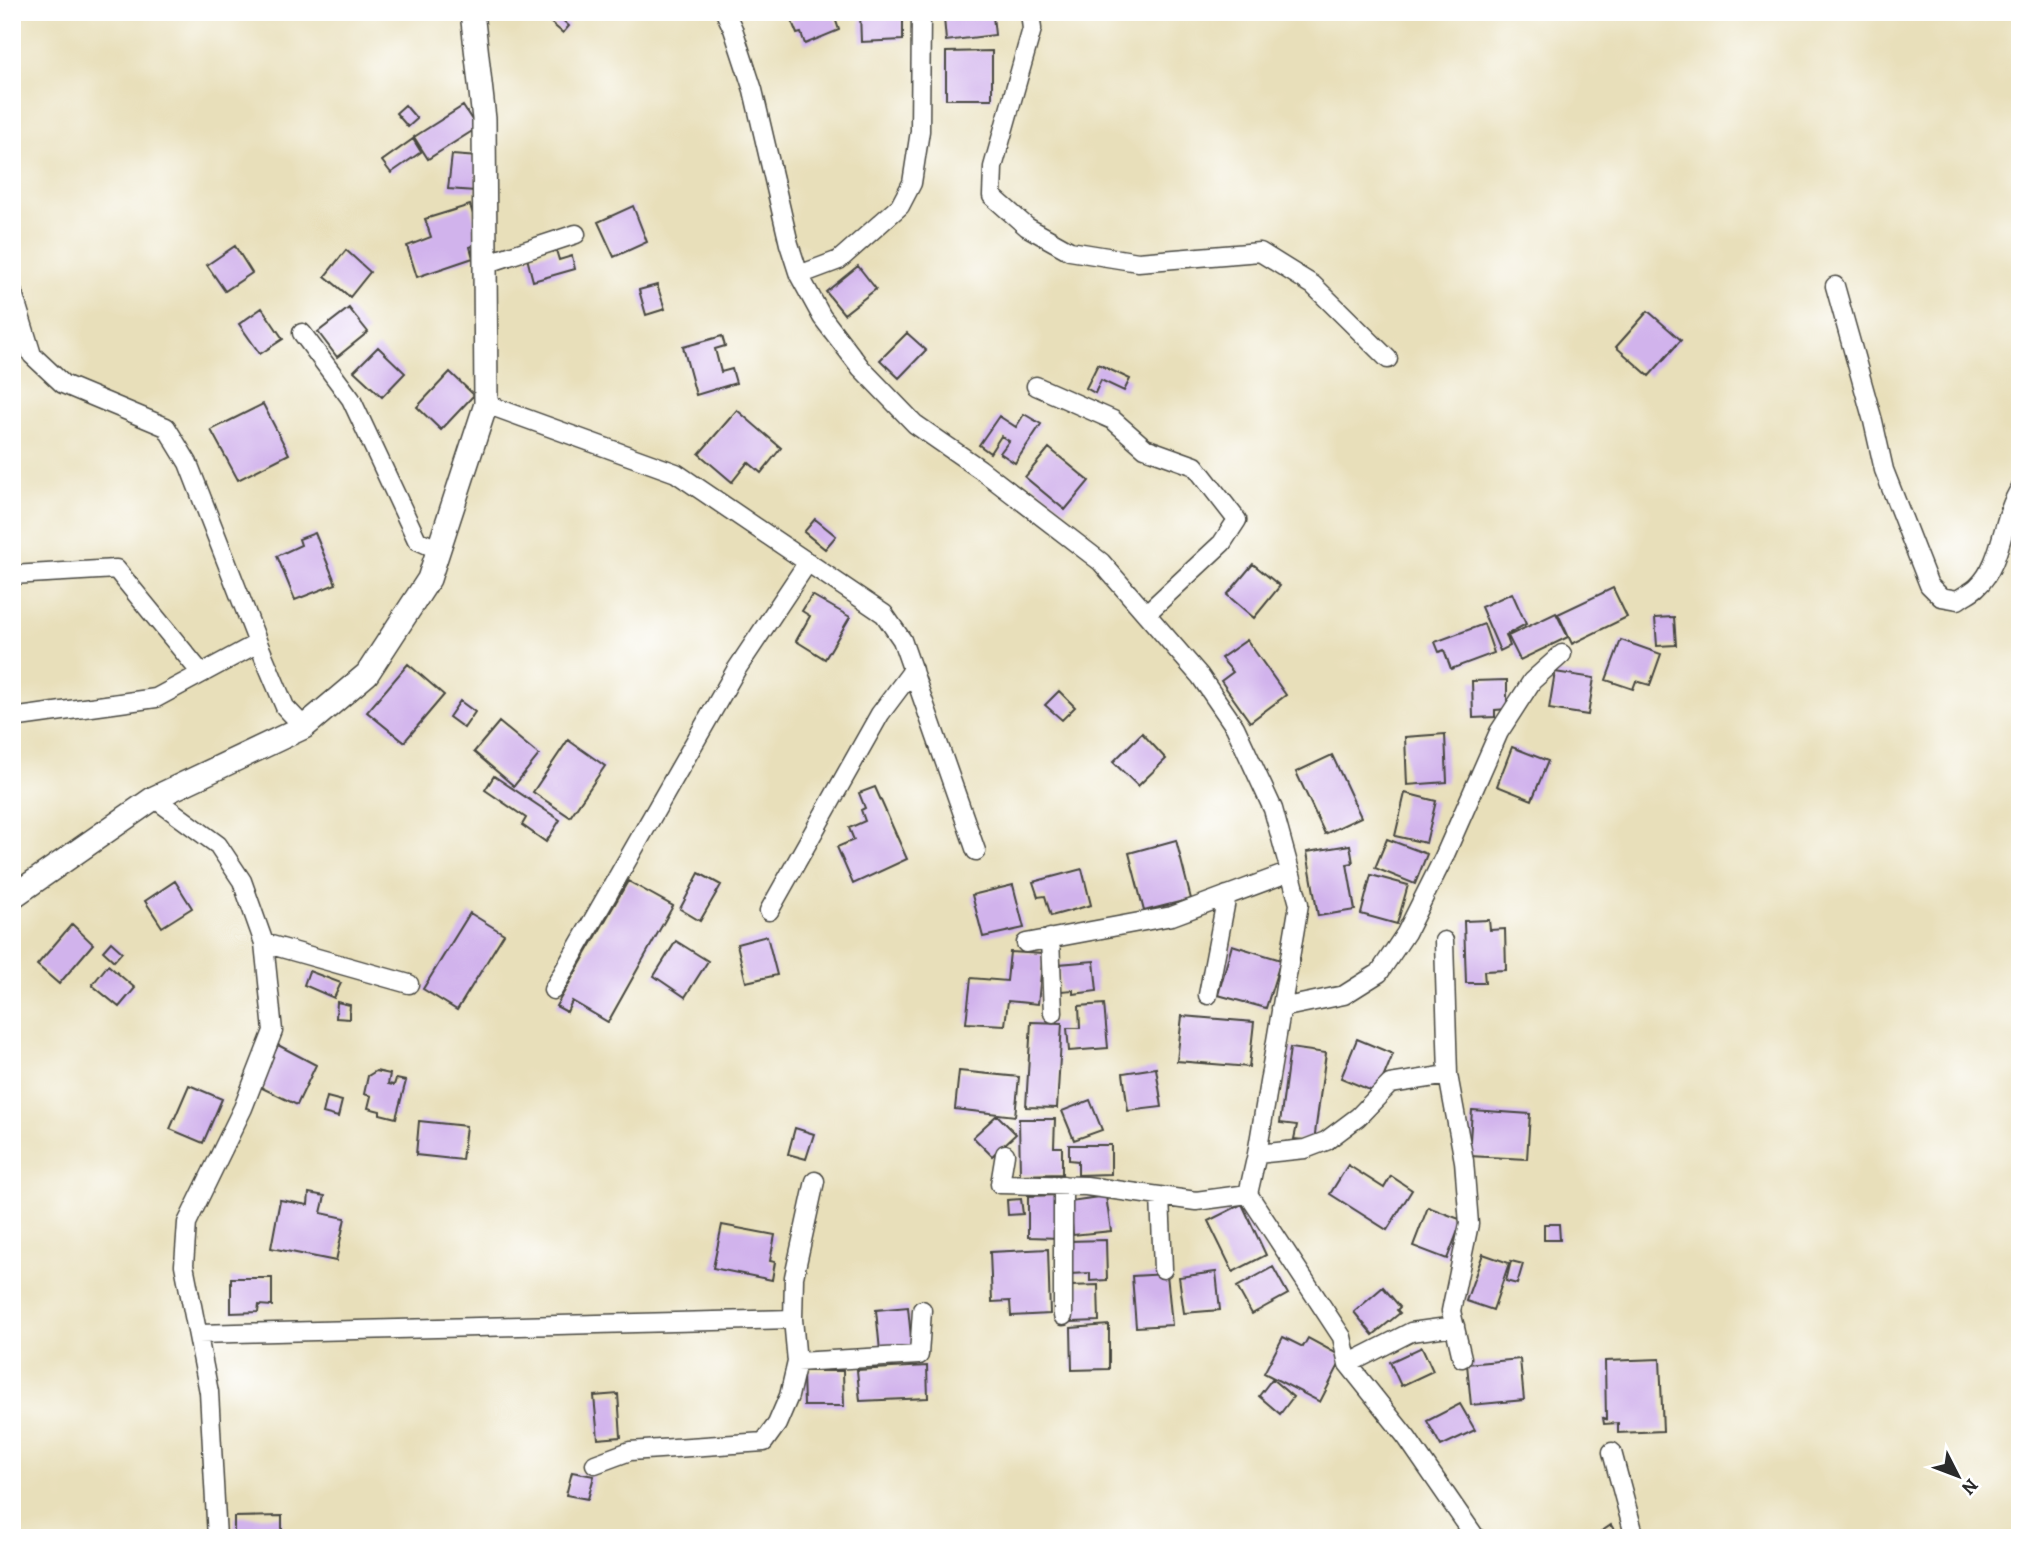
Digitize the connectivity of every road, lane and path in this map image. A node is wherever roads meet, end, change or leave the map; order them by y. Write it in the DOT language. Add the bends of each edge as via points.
graph roads {
  1 [pos="472,12"];
  2 [pos="725,12"];
  3 [pos="921,12"];
  4 [pos="1030,12"];
  5 [pos="576,234"];
  6 [pos="485,264"];
  7 [pos="799,275"];
  8 [pos="1835,286"];
  9 [pos="13,293"];
  10 [pos="302,333"];
  11 [pos="1388,359"];
  12 [pos="1036,386"];
  13 [pos="486,404"];
  14 [pos="2020,489"];
  15 [pos="439,550"];
  16 [pos="808,562"];
  17 [pos="12,575"];
  18 [pos="1146,614"];
  19 [pos="258,643"];
  20 [pos="1562,654"];
  21 [pos="913,670"];
  22 [pos="201,673"];
  23 [pos="12,718"];
  24 [pos="304,727"];
  25 [pos="154,798"];
  26 [pos="976,851"];
  27 [pos="1290,872"];
  28 [pos="1227,895"];
  29 [pos="12,897"];
  30 [pos="769,911"];
  31 [pos="1050,938"];
  32 [pos="1444,941"];
  33 [pos="264,943"];
  34 [pos="1026,943"];
  35 [pos="409,984"];
  36 [pos="554,990"];
  37 [pos="1208,995"];
  38 [pos="1281,1009"];
  39 [pos="1053,1013"];
  40 [pos="1448,1075"];
  41 [pos="1005,1154"];
  42 [pos="1257,1154"];
  43 [pos="815,1181"];
  44 [pos="1063,1185"];
  45 [pos="1248,1194"];
  46 [pos="1160,1196"];
  47 [pos="1163,1269"];
  48 [pos="922,1310"];
  49 [pos="1063,1316"];
  50 [pos="793,1319"];
  51 [pos="1455,1326"];
  52 [pos="198,1334"];
  53 [pos="1462,1357"];
  54 [pos="797,1362"];
  55 [pos="1348,1364"];
  56 [pos="1612,1452"];
  57 [pos="596,1464"];
  58 [pos="217,1538"];
  59 [pos="1476,1538"];
  60 [pos="1635,1538"];
  1 -- 6 [label="street" via="484,119"];
  2 -- 7 [label="street" via="752,90"];
  3 -- 7 [label="street" via="920,131 912,183 900,206 838,260"];
  4 -- 11 [label="street" via="1032,29 993,167 992,196 1027,227 1070,251 1138,262 1260,251 1312,285"];
  5 -- 6 [label="street"];
  6 -- 13 [label="street"];
  7 -- 18 [label="street" via="822,317 861,368 915,424 1101,562"];
  8 -- 14 [label="street" via="1884,470 1929,585 1941,597 1958,600 1979,586 1992,565"];
  9 -- 19 [label="street" via="32,355 63,384 166,427 188,463"];
  10 -- 15 [label="street" via="351,399 417,540"];
  12 -- 18 [label="street" via="1113,420 1145,448 1195,466 1237,520 1222,543"];
  13 -- 15 [label="street"];
  13 -- 16 [label="street" via="676,472"];
  15 -- 24 [label="street" via="429,579 367,674"];
  16 -- 21 [label="street" via="884,614 902,639"];
  16 -- 36 [label="street" via="736,670"];
  17 -- 22 [label="street" via="116,569"];
  18 -- 27 [label="street" via="1200,676 1235,727 1273,809"];
  19 -- 22 [label="street"];
  19 -- 24 [label="street" via="285,707"];
  20 -- 38 [label="street" via="1532,681 1499,732 1444,857 1406,933 1379,973 1344,995"];
  21 -- 26 [label="street"];
  21 -- 30 [label="street" via="880,714"];
  22 -- 23 [label="street" via="156,698"];
  24 -- 25 [label="street"];
  25 -- 29 [label="street"];
  25 -- 33 [label="street" via="218,845 242,881"];
  27 -- 28 [label="street"];
  27 -- 38 [label="street" via="1299,904"];
  28 -- 31 [label="street" via="1172,916"];
  28 -- 37 [label="street"];
  31 -- 34 [label="street"];
  31 -- 39 [label="street"];
  32 -- 40 [label="street"];
  33 -- 35 [label="street"];
  33 -- 52 [label="street" via="273,1031 243,1108 187,1223 184,1265"];
  38 -- 42 [label="street"];
  40 -- 42 [label="street" via="1390,1084 1359,1117 1326,1141 1305,1149"];
  40 -- 51 [label="street" via="1464,1161 1469,1224 1451,1311"];
  41 -- 44 [label="street" via="1000,1184"];
  42 -- 45 [label="street"];
  43 -- 50 [label="street" via="794,1278"];
  44 -- 46 [label="street"];
  44 -- 49 [label="street"];
  45 -- 46 [label="street" via="1196,1201"];
  45 -- 55 [label="street" via="1342,1337"];
  46 -- 47 [label="street"];
  48 -- 54 [label="street" via="919,1355"];
  50 -- 52 [label="street"];
  50 -- 54 [label="street"];
  51 -- 53 [label="street"];
  51 -- 55 [label="street" via="1411,1332"];
  52 -- 58 [label="street" via="209,1392"];
  54 -- 57 [label="street" via="789,1396 764,1442 630,1451"];
  55 -- 59 [label="street" via="1407,1438"];
  56 -- 60 [label="street"];
}
